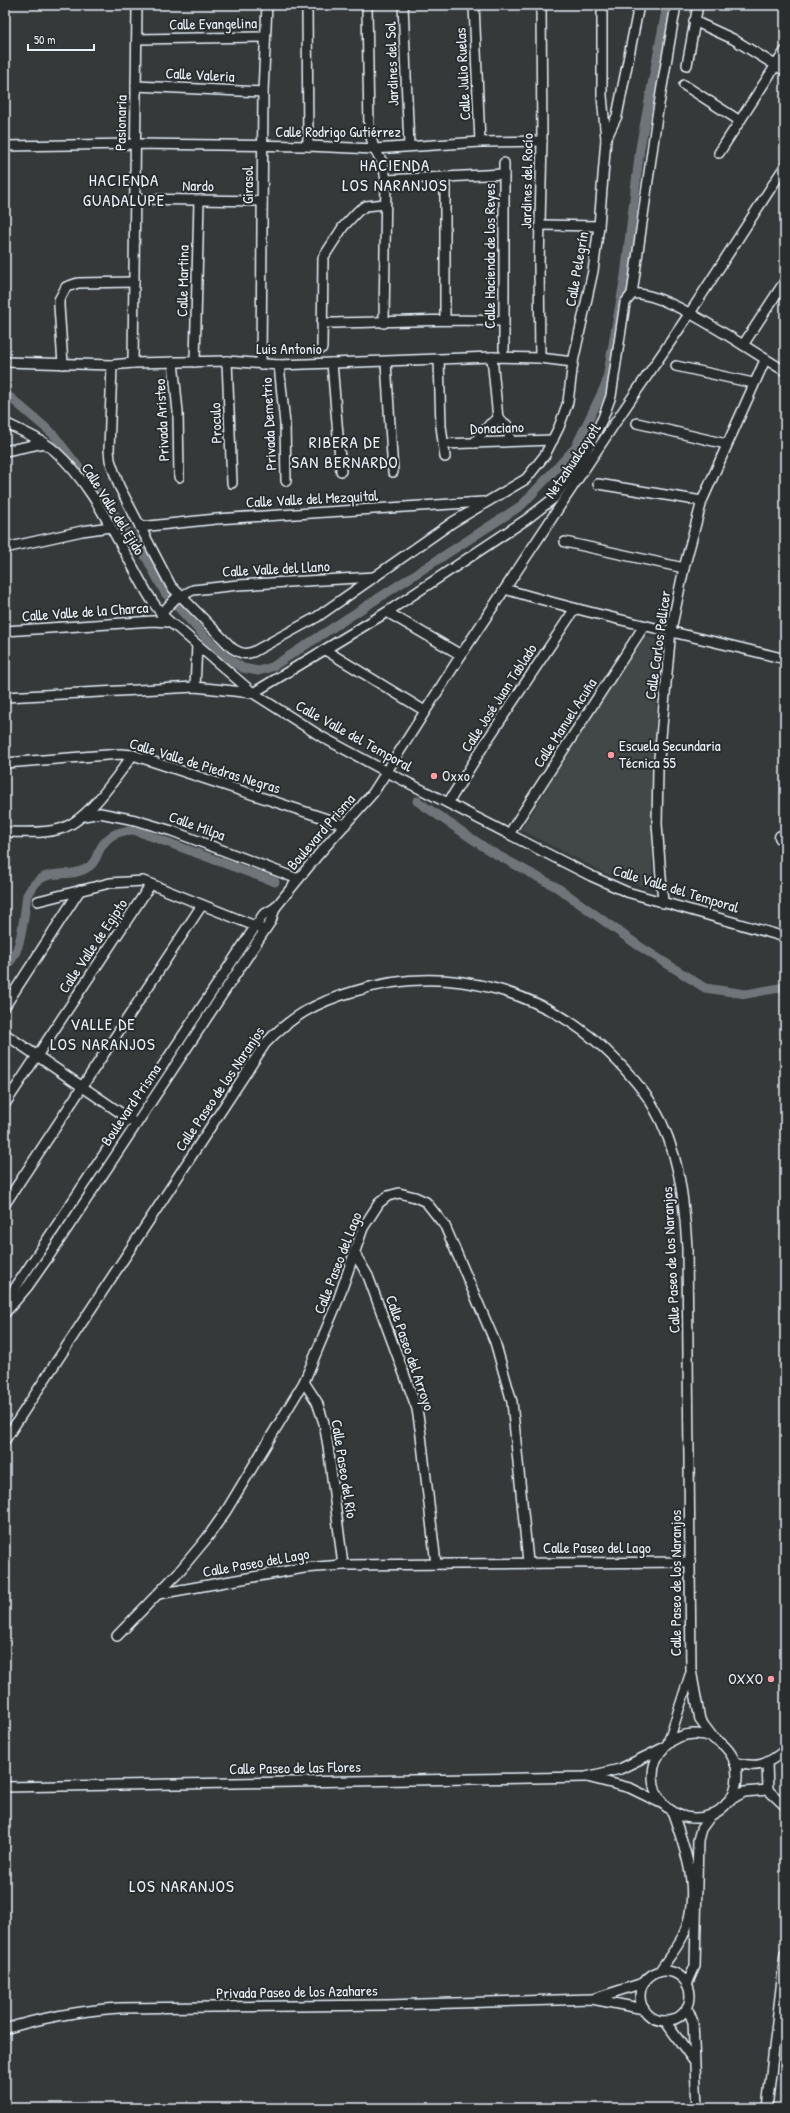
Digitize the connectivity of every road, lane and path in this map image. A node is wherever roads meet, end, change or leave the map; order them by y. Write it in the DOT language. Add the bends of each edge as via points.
graph roads {
  1 [pos="137,5"];
  2 [pos="267,5"];
  3 [pos="307,5"];
  4 [pos="367,5"];
  5 [pos="403,5"];
  6 [pos="474,5"];
  7 [pos="541,5"];
  8 [pos="602,5"];
  9 [pos="639,5"];
  10 [pos="676,5"];
  11 [pos="698,5"];
  12 [pos="694,21"];
  13 [pos="265,37"];
  14 [pos="137,39"];
  15 [pos="785,51"];
  16 [pos="687,65"];
  17 [pos="776,65"];
  18 [pos="785,71"];
  19 [pos="684,85"];
  20 [pos="136,86"];
  21 [pos="263,92"];
  22 [pos="740,121"];
  23 [pos="606,139"];
  24 [pos="542,141"];
  25 [pos="480,142"];
  26 [pos="134,144"];
  27 [pos="5,146"];
  28 [pos="262,146"];
  29 [pos="308,146"];
  30 [pos="409,146"];
  31 [pos="374,149"];
  32 [pos="720,153"];
  33 [pos="504,163"];
  34 [pos="785,166"];
  35 [pos="504,174"];
  36 [pos="444,177"];
  37 [pos="386,180"];
  38 [pos="134,199"];
  39 [pos="199,200"];
  40 [pos="262,201"];
  41 [pos="385,204"];
  42 [pos="541,225"];
  43 [pos="599,226"];
  44 [pos="785,281"];
  45 [pos="134,282"];
  46 [pos="632,294"];
  47 [pos="690,313"];
  48 [pos="445,320"];
  49 [pos="503,321"];
  50 [pos="322,323"];
  51 [pos="384,323"];
  52 [pos="743,345"];
  53 [pos="322,348"];
  54 [pos="504,349"];
  55 [pos="492,357"];
  56 [pos="540,358"];
  57 [pos="439,360"];
  58 [pos="765,360"];
  59 [pos="227,361"];
  60 [pos="5,362"];
  61 [pos="174,362"];
  62 [pos="194,362"];
  63 [pos="386,362"];
  64 [pos="573,362"];
  65 [pos="133,363"];
  66 [pos="332,363"];
  67 [pos="63,364"];
  68 [pos="261,364"];
  69 [pos="112,365"];
  70 [pos="279,365"];
  71 [pos="676,366"];
  72 [pos="785,371"];
  73 [pos="753,383"];
  74 [pos="498,419"];
  75 [pos="5,423"];
  76 [pos="637,423"];
  77 [pos="510,440"];
  78 [pos="553,440"];
  79 [pos="44,443"];
  80 [pos="474,443"];
  81 [pos="443,444"];
  82 [pos="726,444"];
  83 [pos="5,451"];
  84 [pos="445,457"];
  85 [pos="341,471"];
  86 [pos="393,472"];
  87 [pos="179,478"];
  88 [pos="286,482"];
  89 [pos="232,483"];
  90 [pos="598,484"];
  91 [pos="702,500"];
  92 [pos="485,502"];
  93 [pos="110,527"];
  94 [pos="140,527"];
  95 [pos="565,542"];
  96 [pos="5,548"];
  97 [pos="684,568"];
  98 [pos="375,577"];
  99 [pos="505,589"];
  100 [pos="179,596"];
  101 [pos="574,610"];
  102 [pos="387,612"];
  103 [pos="161,614"];
  104 [pos="168,622"];
  105 [pos="644,626"];
  106 [pos="671,630"];
  107 [pos="5,631"];
  108 [pos="197,645"];
  109 [pos="324,650"];
  110 [pos="461,655"];
  111 [pos="785,659"];
  112 [pos="194,687"];
  113 [pos="253,693"];
  114 [pos="5,697"];
  115 [pos="425,711"];
  116 [pos="133,755"];
  117 [pos="5,763"];
  118 [pos="387,772"];
  119 [pos="448,803"];
  120 [pos="84,816"];
  121 [pos="345,825"];
  122 [pos="5,832"];
  123 [pos="510,834"];
  124 [pos="298,879"];
  125 [pos="151,884"];
  126 [pos="80,890"];
  127 [pos="38,901"];
  128 [pos="663,903"];
  129 [pos="202,905"];
  130 [pos="275,908"];
  131 [pos="256,926"];
  132 [pos="264,931"];
  133 [pos="785,937"];
  134 [pos="5,1006"];
  135 [pos="5,1034"];
  136 [pos="36,1057"];
  137 [pos="82,1088"];
  138 [pos="5,1104"];
  139 [pos="127,1118"];
  140 [pos="136,1123"];
  141 [pos="5,1204"];
  142 [pos="354,1252"];
  143 [pos="5,1303"];
  144 [pos="5,1313"];
  145 [pos="304,1382"];
  146 [pos="5,1440"];
  147 [pos="528,1562"];
  148 [pos="690,1562"];
  149 [pos="436,1564"];
  150 [pos="343,1565"];
  151 [pos="158,1594"];
  152 [pos="118,1636"];
  153 [pos="691,1670"];
  154 [pos="715,1740"];
  155 [pos="666,1746"];
  156 [pos="785,1750"];
  157 [pos="734,1762"];
  158 [pos="767,1763"];
  159 [pos="586,1777"];
  160 [pos="5,1787"];
  161 [pos="768,1790"];
  162 [pos="727,1802"];
  163 [pos="785,1806"];
  164 [pos="668,1807"];
  165 [pos="712,1814"];
  166 [pos="785,1954"];
  167 [pos="659,1972"];
  168 [pos="643,1983"];
  169 [pos="687,1984"];
  170 [pos="592,2000"];
  171 [pos="687,2007"];
  172 [pos="644,2009"];
  173 [pos="665,2021"];
  174 [pos="5,2029"];
  175 [pos="693,2060"];
  176 [pos="698,2108"];
  177 [pos="767,2108"];
  1 -- 14 [label="street, Pasionaria"];
  2 -- 13 [label="street, Girasol"];
  3 -- 29 [label="street"];
  4 -- 31 [label="street" via="369,129"];
  5 -- 30 [label="street, Jardines del Sol"];
  6 -- 25 [label="street, Calle Julio Ruelas"];
  7 -- 24 [label="street, Jardines del Rocío"];
  8 -- 23 [label="street, Calle Pelegrín" via="602,96"];
  9 -- 23 [label="street" via="617,116"];
  10 -- 46 [label="street" via="657,116"];
  11 -- 12 [label="street"];
  12 -- 16 [label="street"];
  12 -- 17 [label="street" via="733,39"];
  13 -- 14 [label="street, Calle Evangelina"];
  13 -- 21 [label="street, Girasol"];
  14 -- 20 [label="street, Pasionaria"];
  15 -- 17 [label="street"];
  17 -- 18 [label="street"];
  17 -- 22 [label="street"];
  19 -- 22 [label="street"];
  20 -- 21 [label="street, Calle Valeria"];
  20 -- 26 [label="street, Pasionaria"];
  21 -- 28 [label="street, Girasol"];
  22 -- 32 [label="street"];
  23 -- 43 [label="street, Calle Pelegrín"];
  24 -- 25 [label="street, Calle Rodrigo Gutiérrez"];
  24 -- 42 [label="street, Jardines del Rocío"];
  25 -- 30 [label="street, Calle Rodrigo Gutiérrez"];
  26 -- 27 [label="street, Calle Rodrigo Gutiérrez"];
  26 -- 28 [label="street, Calle Rodrigo Gutiérrez"];
  26 -- 38 [label="street, Pasionaria"];
  28 -- 29 [label="street, Calle Rodrigo Gutiérrez"];
  28 -- 40 [label="street, Girasol"];
  29 -- 31 [label="street, Calle Rodrigo Gutiérrez"];
  30 -- 31 [label="street, Calle Rodrigo Gutiérrez"];
  31 -- 37 [label="street" via="383,163"];
  33 -- 35 [label="street, Calle Hacienda de los Reyes"];
  34 -- 47 [label="street, Netzahualcoyotl"];
  35 -- 36 [label="street"];
  35 -- 49 [label="street, Calle Hacienda de los Reyes"];
  36 -- 37 [label="street"];
  36 -- 48 [label="street"];
  37 -- 41 [label="street"];
  38 -- 39 [label="street, Nardo"];
  38 -- 45 [label="street, Pasionaria"];
  39 -- 40 [label="street, Nardo"];
  39 -- 62 [label="street, Calle Martina"];
  40 -- 68 [label="street, Girasol"];
  41 -- 50 [label="street" via="366,206 358,211 326,252 321,269"];
  41 -- 51 [label="street"];
  42 -- 43 [label="street"];
  42 -- 56 [label="street, Jardines del Rocío"];
  43 -- 64 [label="street, Calle Pelegrín" via="593,271"];
  44 -- 52 [label="street"];
  45 -- 65 [label="street, Pasionaria"];
  45 -- 67 [label="street" via="78,283 66,287 58,306"];
  46 -- 47 [label="street" via="646,295"];
  46 -- 102 [label="street" via="625,303 608,407 588,448 564,487 527,519"];
  47 -- 52 [label="street"];
  47 -- 99 [label="street, Netzahualcoyotl"];
  48 -- 49 [label="street"];
  48 -- 51 [label="street"];
  49 -- 54 [label="street, Calle Hacienda de los Reyes"];
  50 -- 51 [label="street"];
  50 -- 53 [label="street"];
  52 -- 58 [label="street"];
  55 -- 56 [label="street, Luis Antonio"];
  55 -- 57 [label="street, Luis Antonio"];
  55 -- 74 [label="street"];
  56 -- 64 [label="street, Luis Antonio"];
  57 -- 63 [label="street, Luis Antonio"];
  57 -- 81 [label="street"];
  58 -- 72 [label="street"];
  58 -- 73 [label="street, Calle Carlos Pellicer"];
  59 -- 62 [label="street, Luis Antonio"];
  59 -- 68 [label="street, Luis Antonio"];
  59 -- 89 [label="street, Proculo"];
  60 -- 67 [label="street, Luis Antonio"];
  61 -- 62 [label="street, Luis Antonio"];
  61 -- 65 [label="street, Luis Antonio"];
  61 -- 87 [label="street, Privada Aristeo"];
  63 -- 66 [label="street, Luis Antonio"];
  63 -- 86 [label="street"];
  64 -- 78 [label="street, Calle Pelegrín" via="568,402"];
  65 -- 69 [label="street, Luis Antonio"];
  66 -- 70 [label="street, Luis Antonio"];
  66 -- 85 [label="street"];
  67 -- 69 [label="street, Luis Antonio"];
  68 -- 70 [label="street, Luis Antonio"];
  69 -- 94 [label="street" via="110,460 119,486"];
  70 -- 88 [label="street, Privada Demetrio" via="285,424"];
  71 -- 73 [label="street"];
  73 -- 82 [label="street, Calle Carlos Pellicer"];
  74 -- 77 [label="street" via="507,425"];
  74 -- 80 [label="street" via="490,424"];
  75 -- 79 [label="street, Calle Valle del Ejido"];
  76 -- 82 [label="street"];
  77 -- 78 [label="street, Donaciano"];
  77 -- 80 [label="street, Donaciano"];
  78 -- 92 [label="street, Calle Pelegrín" via="526,479"];
  79 -- 83 [label="street"];
  79 -- 93 [label="street, Calle Valle del Ejido" via="75,473"];
  80 -- 81 [label="street, Donaciano"];
  81 -- 84 [label="street"];
  82 -- 91 [label="street, Calle Carlos Pellicer"];
  90 -- 91 [label="street"];
  91 -- 97 [label="street, Calle Carlos Pellicer"];
  92 -- 94 [label="street, Calle Valle del Mezquital" via="216,519"];
  92 -- 98 [label="street, Calle Pelegrín"];
  93 -- 96 [label="street"];
  93 -- 103 [label="street, Calle Valle del Ejido"];
  94 -- 100 [label="street" via="171,586"];
  95 -- 97 [label="street"];
  97 -- 106 [label="street, Calle Carlos Pellicer"];
  98 -- 100 [label="street, Calle Valle del Llano" via="211,587"];
  98 -- 100 [label="street, Calle Pelegrín" via="317,617 246,654 232,648"];
  99 -- 101 [label="street"];
  99 -- 110 [label="street, Netzahualcoyotl"];
  100 -- 103 [label="street"];
  101 -- 105 [label="street"];
  101 -- 119 [label="street, Calle José Juan Tablado"];
  102 -- 109 [label="street"];
  102 -- 110 [label="street"];
  103 -- 104 [label="street, Calle Valle del Ejido"];
  104 -- 107 [label="street, Calle Valle de la Charca"];
  104 -- 108 [label="street, Calle Valle del Ejido"];
  105 -- 106 [label="street"];
  105 -- 123 [label="street, Calle Manuel Acuña"];
  106 -- 111 [label="street"];
  106 -- 128 [label="street, Calle Carlos Pellicer" via="658,769 657,824"];
  108 -- 112 [label="street"];
  108 -- 113 [label="street, Calle Valle del Ejido"];
  109 -- 113 [label="street"];
  109 -- 115 [label="street"];
  110 -- 115 [label="street, Netzahualcoyotl"];
  112 -- 113 [label="street, Calle Valle del Temporal"];
  112 -- 114 [label="street, Calle Valle del Temporal"];
  113 -- 118 [label="street, Calle Valle del Temporal" via="322,737"];
  115 -- 118 [label="street, Netzahualcoyotl"];
  116 -- 117 [label="street, Calle Valle de Piedras Negras"];
  116 -- 120 [label="street"];
  116 -- 121 [label="street, Calle Valle de Piedras Negras"];
  118 -- 119 [label="street, Calle Valle del Temporal"];
  118 -- 121 [label="street, Boulevard Prisma" via="373,793"];
  119 -- 123 [label="street, Calle Valle del Temporal"];
  120 -- 122 [label="street" via="60,829"];
  120 -- 124 [label="street, Calle Milpa" via="100,813 135,820 194,839"];
  121 -- 124 [label="street, Boulevard Prisma"];
  123 -- 128 [label="street, Calle Valle del Temporal" via="591,876 627,892"];
  124 -- 130 [label="street, Boulevard Prisma"];
  125 -- 126 [label="street" via="124,881"];
  125 -- 129 [label="street"];
  125 -- 136 [label="street, Calle Valle de Egipto"];
  126 -- 127 [label="street"];
  126 -- 134 [label="street"];
  128 -- 133 [label="street, Calle Valle del Temporal"];
  129 -- 131 [label="street"];
  129 -- 137 [label="street"];
  130 -- 131 [label="street, Boulevard Prisma" via="263,915"];
  130 -- 132 [label="street, Boulevard Prisma" via="271,921"];
  131 -- 132 [label="street"];
  131 -- 139 [label="street, Boulevard Prisma"];
  132 -- 140 [label="street, Boulevard Prisma"];
  135 -- 136 [label="street"];
  136 -- 137 [label="street"];
  136 -- 138 [label="street, Calle Valle de Egipto"];
  137 -- 139 [label="street"];
  137 -- 141 [label="street"];
  139 -- 140 [label="street"];
  139 -- 143 [label="street, Boulevard Prisma"];
  140 -- 144 [label="street, Boulevard Prisma" via="49,1256"];
  142 -- 145 [label="street, Calle Paseo del Lago" via="337,1303"];
  142 -- 147 [label="street, Calle Paseo del Lago" via="363,1228 379,1203 388,1196 399,1193 426,1202 445,1226 495,1342 505,1373 512,1402"];
  142 -- 149 [label="street, Calle Paseo del Arroyo" via="370,1284 417,1409"];
  145 -- 150 [label="street, Calle Paseo del Río" via="317,1402 327,1438"];
  145 -- 151 [label="street, Calle Paseo del Lago" via="207,1538"];
  146 -- 148 [label="street, Calle Paseo de los Naranjos" via="261,1050 280,1028 300,1013 327,999 365,987 402,980 440,979 475,983 514,994 549,1009 577,1026 606,1049 633,1078 652,1104 668,1133 684,1198 687,1248"];
  147 -- 148 [label="street, Calle Paseo del Lago"];
  147 -- 149 [label="street, Calle Paseo del Lago"];
  148 -- 153 [label="street, Calle Paseo de los Naranjos"];
  149 -- 150 [label="street, Calle Paseo del Lago"];
  150 -- 151 [label="street, Calle Paseo del Lago" via="304,1568"];
  151 -- 152 [label="street, Calle Paseo del Lago"];
  153 -- 154 [label="street, Calle Paseo de los Naranjos" via="700,1720"];
  153 -- 155 [label="street, Calle Paseo de los Naranjos"];
  154 -- 155 [label="street" via="691,1734 677,1738"];
  154 -- 157 [label="street" via="727,1749"];
  155 -- 159 [label="street, Calle Paseo de las Flores" via="620,1769"];
  155 -- 164 [label="street" via="657,1757 653,1777 658,1796"];
  156 -- 158 [label="street"];
  157 -- 158 [label="street" via="752,1766"];
  157 -- 162 [label="street" via="734,1790"];
  158 -- 161 [label="street"];
  159 -- 160 [label="street, Calle Paseo de las Flores"];
  159 -- 164 [label="street, Calle Paseo de las Flores" via="630,1788"];
  161 -- 162 [label="street" via="744,1792"];
  161 -- 163 [label="street"];
  162 -- 165 [label="street"];
  164 -- 165 [label="street" via="688,1817"];
  164 -- 167 [label="street" via="690,1864 691,1896 688,1920 683,1934"];
  165 -- 169 [label="street" via="701,1829 698,1840 695,1966"];
  166 -- 177 [label="street"];
  167 -- 168 [label="street" via="652,1974"];
  167 -- 169 [label="street" via="670,1972 680,1976"];
  168 -- 170 [label="street, Privada Paseo de los Azahares"];
  168 -- 172 [label="street" via="640,1996"];
  169 -- 171 [label="street" via="690,2000"];
  170 -- 172 [label="street, Privada Paseo de los Azahares"];
  170 -- 174 [label="street, Privada Paseo de los Azahares" via="387,2006 119,2008 83,2010 40,2018"];
  171 -- 173 [label="street" via="682,2014"];
  171 -- 175 [label="street" via="693,2022"];
  172 -- 173 [label="street" via="657,2019"];
  173 -- 175 [label="street"];
  175 -- 176 [label="street"];
}
